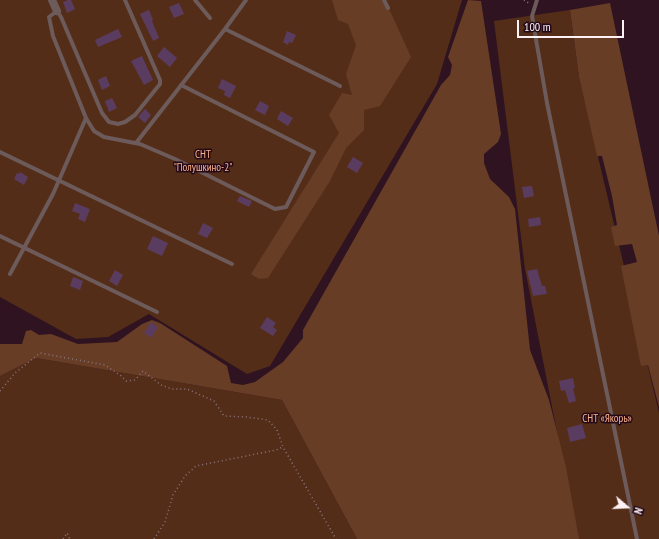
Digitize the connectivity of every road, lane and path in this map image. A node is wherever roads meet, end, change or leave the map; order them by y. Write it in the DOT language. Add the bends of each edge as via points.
graph roads {
  1 [pos="52,0"];
  2 [pos="125,0"];
  3 [pos="195,0"];
  4 [pos="246,0"];
  5 [pos="384,0"];
  6 [pos="524,0"];
  7 [pos="537,0"];
  8 [pos="535,6"];
  9 [pos="388,8"];
  10 [pos="56,11"];
  11 [pos="210,18"];
  12 [pos="225,29"];
  13 [pos="181,85"];
  14 [pos="340,86"];
  15 [pos="86,118"];
  16 [pos="136,143"];
  17 [pos="0,152"];
  18 [pos="58,180"];
  19 [pos="0,236"];
  20 [pos="24,248"];
  21 [pos="232,264"];
  22 [pos="10,274"];
  23 [pos="157,312"];
  24 [pos="0,391"];
  25 [pos="283,447"];
  26 [pos="63,539"];
  27 [pos="70,539"];
  28 [pos="154,539"];
  29 [pos="336,539"];
  30 [pos="637,539"];
  1 -- 10 [label="street"];
  2 -- 10 [label="lane" via="160,84 134,116 118,124 110,122 102,113 61,17"];
  3 -- 11 [label="lane"];
  4 -- 12 [label="lane"];
  5 -- 9 [label="lane"];
  6 -- 8 [label="path"];
  7 -- 8 [label="lane"];
  8 -- 30 [label="lane" via="532,16 547,103"];
  10 -- 15 [label="lane" via="49,17 50,26"];
  12 -- 13 [label="lane"];
  12 -- 14 [label="lane"];
  13 -- 16 [label="lane"];
  13 -- 16 [label="lane" via="314,152 286,207 275,209 182,162"];
  15 -- 16 [label="lane" via="94,131 104,138"];
  15 -- 18 [label="lane"];
  17 -- 18 [label="lane"];
  18 -- 20 [label="lane"];
  18 -- 21 [label="lane"];
  19 -- 20 [label="lane"];
  20 -- 22 [label="lane"];
  20 -- 23 [label="lane"];
  24 -- 25 [label="path" via="15,373 40,353 105,365 126,381 135,380 143,371 161,385 172,389 187,389 214,401 224,416 268,420 278,430"];
  25 -- 28 [label="path" via="196,466 185,476 173,495 165,522"];
  25 -- 29 [label="path"];
  26 -- 27 [label="path" via="67,533"];
}
